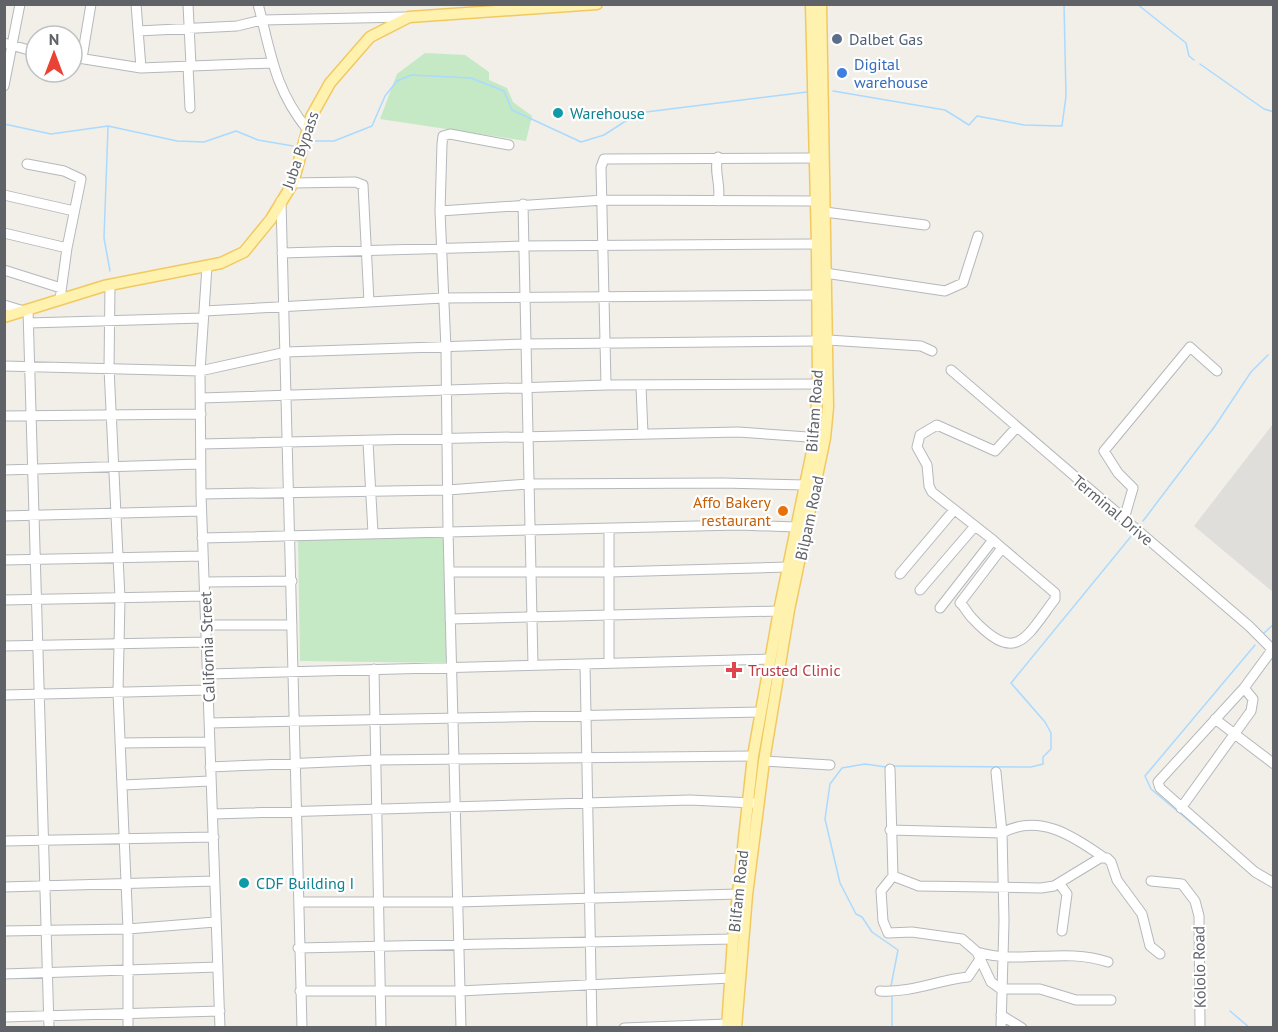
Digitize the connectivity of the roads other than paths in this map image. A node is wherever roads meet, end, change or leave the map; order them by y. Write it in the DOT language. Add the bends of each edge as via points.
graph roads {
  1 [pos="21,4"];
  2 [pos="91,4"];
  3 [pos="136,4"];
  4 [pos="188,4"];
  5 [pos="258,4"];
  6 [pos="597,4"];
  7 [pos="811,4"];
  8 [pos="821,4"];
  9 [pos="409,17"];
  10 [pos="262,20"];
  11 [pos="190,28"];
  12 [pos="84,31"];
  13 [pos="138,31"];
  14 [pos="9,44"];
  15 [pos="24,48"];
  16 [pos="84,59"];
  17 [pos="271,63"];
  18 [pos="190,66"];
  19 [pos="141,68"];
  20 [pos="4,86"];
  21 [pos="190,108"];
  22 [pos="307,129"];
  23 [pos="509,145"];
  24 [pos="718,157"];
  25 [pos="814,158"];
  26 [pos="27,164"];
  27 [pos="292,183"];
  28 [pos="4,195"];
  29 [pos="604,200"];
  30 [pos="281,201"];
  31 [pos="718,201"];
  32 [pos="816,201"];
  33 [pos="522,204"];
  34 [pos="74,211"];
  35 [pos="440,211"];
  36 [pos="825,212"];
  37 [pos="925,225"];
  38 [pos="4,233"];
  39 [pos="978,236"];
  40 [pos="817,244"];
  41 [pos="522,246"];
  42 [pos="604,246"];
  43 [pos="67,248"];
  44 [pos="442,250"];
  45 [pos="366,251"];
  46 [pos="282,253"];
  47 [pos="207,266"];
  48 [pos="4,270"];
  49 [pos="825,273"];
  50 [pos="110,285"];
  51 [pos="61,294"];
  52 [pos="818,295"];
  53 [pos="604,296"];
  54 [pos="444,298"];
  55 [pos="524,299"];
  56 [pos="369,302"];
  57 [pos="4,306"];
  58 [pos="285,307"];
  59 [pos="26,310"];
  60 [pos="203,315"];
  61 [pos="4,317"];
  62 [pos="110,320"];
  63 [pos="29,323"];
  64 [pos="828,340"];
  65 [pos="817,341"];
  66 [pos="603,343"];
  67 [pos="525,344"];
  68 [pos="446,349"];
  69 [pos="932,351"];
  70 [pos="286,352"];
  71 [pos="4,366"];
  72 [pos="31,366"];
  73 [pos="109,368"];
  74 [pos="951,370"];
  75 [pos="200,371"];
  76 [pos="1217,371"];
  77 [pos="818,384"];
  78 [pos="606,385"];
  79 [pos="641,386"];
  80 [pos="527,388"];
  81 [pos="445,391"];
  82 [pos="286,396"];
  83 [pos="201,398"];
  84 [pos="201,414"];
  85 [pos="112,415"];
  86 [pos="4,416"];
  87 [pos="33,416"];
  88 [pos="1016,428"];
  89 [pos="643,434"];
  90 [pos="527,437"];
  91 [pos="820,438"];
  92 [pos="448,440"];
  93 [pos="368,442"];
  94 [pos="201,444"];
  95 [pos="288,444"];
  96 [pos="200,464"];
  97 [pos="116,466"];
  98 [pos="33,469"];
  99 [pos="4,470"];
  100 [pos="528,484"];
  101 [pos="806,485"];
  102 [pos="448,490"];
  103 [pos="369,491"];
  104 [pos="289,492"];
  105 [pos="201,494"];
  106 [pos="954,510"];
  107 [pos="201,511"];
  108 [pos="116,513"];
  109 [pos="4,516"];
  110 [pos="35,516"];
  111 [pos="1124,519"];
  112 [pos="975,526"];
  113 [pos="796,527"];
  114 [pos="609,529"];
  115 [pos="528,530"];
  116 [pos="448,531"];
  117 [pos="373,533"];
  118 [pos="290,534"];
  119 [pos="202,538"];
  120 [pos="993,540"];
  121 [pos="1002,548"];
  122 [pos="203,556"];
  123 [pos="4,560"];
  124 [pos="37,560"];
  125 [pos="119,560"];
  126 [pos="788,567"];
  127 [pos="529,570"];
  128 [pos="449,572"];
  129 [pos="610,572"];
  130 [pos="900,574"];
  131 [pos="292,581"];
  132 [pos="204,582"];
  133 [pos="920,590"];
  134 [pos="206,596"];
  135 [pos="120,598"];
  136 [pos="4,600"];
  137 [pos="940,608"];
  138 [pos="778,611"];
  139 [pos="532,616"];
  140 [pos="609,616"];
  141 [pos="450,619"];
  142 [pos="206,625"];
  143 [pos="292,625"];
  144 [pos="207,642"];
  145 [pos="120,644"];
  146 [pos="4,646"];
  147 [pos="1273,651"];
  148 [pos="770,659"];
  149 [pos="609,663"];
  150 [pos="585,664"];
  151 [pos="533,665"];
  152 [pos="452,668"];
  153 [pos="374,669"];
  154 [pos="294,672"];
  155 [pos="208,674"];
  156 [pos="1244,688"];
  157 [pos="208,690"];
  158 [pos="118,692"];
  159 [pos="4,695"];
  160 [pos="761,712"];
  161 [pos="586,713"];
  162 [pos="453,717"];
  163 [pos="375,718"];
  164 [pos="1215,718"];
  165 [pos="294,721"];
  166 [pos="210,723"];
  167 [pos="1233,734"];
  168 [pos="210,742"];
  169 [pos="120,743"];
  170 [pos="587,756"];
  171 [pos="759,758"];
  172 [pos="454,759"];
  173 [pos="376,760"];
  174 [pos="1274,764"];
  175 [pos="296,765"];
  176 [pos="830,765"];
  177 [pos="210,767"];
  178 [pos="890,769"];
  179 [pos="996,772"];
  180 [pos="210,781"];
  181 [pos="123,785"];
  182 [pos="588,803"];
  183 [pos="753,803"];
  184 [pos="454,807"];
  185 [pos="1181,808"];
  186 [pos="377,809"];
  187 [pos="298,812"];
  188 [pos="213,814"];
  189 [pos="890,830"];
  190 [pos="1002,833"];
  191 [pos="214,837"];
  192 [pos="124,839"];
  193 [pos="4,841"];
  194 [pos="45,841"];
  195 [pos="1103,857"];
  196 [pos="893,876"];
  197 [pos="1151,880"];
  198 [pos="214,881"];
  199 [pos="1059,883"];
  200 [pos="1274,883"];
  201 [pos="125,884"];
  202 [pos="47,886"];
  203 [pos="4,887"];
  204 [pos="1004,888"];
  205 [pos="738,894"];
  206 [pos="589,898"];
  207 [pos="299,902"];
  208 [pos="457,902"];
  209 [pos="378,903"];
  210 [pos="215,922"];
  211 [pos="48,928"];
  212 [pos="128,929"];
  213 [pos="1062,931"];
  214 [pos="4,932"];
  215 [pos="733,939"];
  216 [pos="590,942"];
  217 [pos="458,945"];
  218 [pos="379,947"];
  219 [pos="298,948"];
  220 [pos="1160,954"];
  221 [pos="978,956"];
  222 [pos="1004,958"];
  223 [pos="1107,962"];
  224 [pos="218,967"];
  225 [pos="128,970"];
  226 [pos="49,972"];
  227 [pos="4,974"];
  228 [pos="731,978"];
  229 [pos="591,986"];
  230 [pos="1001,989"];
  231 [pos="300,991"];
  232 [pos="460,991"];
  233 [pos="880,991"];
  234 [pos="380,992"];
  235 [pos="1111,1000"];
  236 [pos="220,1011"];
  237 [pos="129,1014"];
  238 [pos="1001,1015"];
  239 [pos="49,1016"];
  240 [pos="4,1017"];
  241 [pos="730,1026"];
  242 [pos="49,1028"];
  243 [pos="128,1028"];
  244 [pos="220,1028"];
  245 [pos="302,1028"];
  246 [pos="381,1028"];
  247 [pos="461,1028"];
  248 [pos="592,1028"];
  249 [pos="624,1028"];
  250 [pos="1001,1028"];
  251 [pos="1022,1028"];
  252 [pos="1200,1028"];
  1 -- 14 [label="street"];
  2 -- 12 [label="street"];
  3 -- 13 [label="street"];
  4 -- 11 [label="street"];
  5 -- 10 [label="street"];
  6 -- 9 [label="main road, Juba Bypass"];
  7 -- 25 [label="main road, Bilfam Road"];
  8 -- 36 [label="main road, Bilpam Road"];
  9 -- 10 [label="street"];
  9 -- 22 [label="main road, Juba Bypass" via="369,37 356,50 317,102"];
  10 -- 11 [label="street" via="237,26"];
  10 -- 17 [label="street"];
  11 -- 13 [label="street"];
  11 -- 18 [label="street"];
  13 -- 19 [label="street"];
  14 -- 15 [label="street"];
  14 -- 20 [label="street"];
  16 -- 19 [label="street"];
  17 -- 18 [label="street"];
  17 -- 22 [label="street" via="286,101"];
  18 -- 19 [label="street"];
  18 -- 21 [label="street"];
  22 -- 27 [label="main road, Juba Bypass"];
  23 -- 35 [label="street" via="443,136"];
  24 -- 25 [label="street"];
  24 -- 29 [label="street" via="604,159"];
  24 -- 31 [label="street"];
  25 -- 32 [label="main road, Bilfam Road"];
  26 -- 34 [label="street" via="81,178"];
  27 -- 30 [label="main road, Juba Bypass"];
  27 -- 45 [label="street" via="362,184"];
  28 -- 34 [label="street"];
  29 -- 31 [label="street"];
  29 -- 33 [label="street"];
  29 -- 42 [label="street"];
  30 -- 46 [label="street"];
  30 -- 47 [label="main road, Juba Bypass" via="244,252"];
  31 -- 32 [label="street"];
  32 -- 40 [label="main road, Bilfam Road"];
  33 -- 35 [label="street"];
  33 -- 41 [label="street"];
  34 -- 43 [label="street"];
  35 -- 44 [label="street"];
  36 -- 37 [label="street"];
  36 -- 49 [label="main road, Bilpam Road"];
  38 -- 43 [label="street"];
  39 -- 49 [label="street" via="963,283 945,291"];
  40 -- 42 [label="street"];
  40 -- 52 [label="main road, Bilfam Road"];
  41 -- 42 [label="street"];
  41 -- 44 [label="street"];
  41 -- 55 [label="street"];
  42 -- 53 [label="street"];
  43 -- 51 [label="street"];
  44 -- 45 [label="street"];
  44 -- 54 [label="street"];
  45 -- 46 [label="street"];
  45 -- 56 [label="street"];
  46 -- 58 [label="street"];
  47 -- 50 [label="main road, Juba Bypass"];
  47 -- 60 [label="street, California Street"];
  48 -- 51 [label="street"];
  49 -- 64 [label="main road, Bilpam Road"];
  50 -- 51 [label="main road, Juba Bypass"];
  50 -- 62 [label="street"];
  51 -- 59 [label="main road, Juba Bypass"];
  52 -- 53 [label="street"];
  52 -- 65 [label="main road, Bilfam Road"];
  53 -- 55 [label="street"];
  53 -- 66 [label="street"];
  54 -- 55 [label="street"];
  54 -- 56 [label="street"];
  54 -- 68 [label="street"];
  55 -- 67 [label="street"];
  56 -- 58 [label="street"];
  57 -- 59 [label="street"];
  58 -- 60 [label="street"];
  58 -- 70 [label="street"];
  59 -- 61 [label="main road, Juba Bypass"];
  59 -- 63 [label="street"];
  60 -- 62 [label="street"];
  60 -- 75 [label="street, California Street"];
  62 -- 63 [label="street"];
  62 -- 73 [label="street"];
  63 -- 72 [label="street"];
  64 -- 69 [label="street" via="921,346"];
  64 -- 91 [label="main road, Bilpam Road"];
  65 -- 66 [label="street"];
  65 -- 77 [label="main road, Bilfam Road"];
  66 -- 67 [label="street"];
  66 -- 78 [label="street"];
  67 -- 68 [label="street"];
  67 -- 80 [label="street"];
  68 -- 70 [label="street"];
  68 -- 81 [label="street"];
  70 -- 75 [label="street"];
  70 -- 82 [label="street"];
  71 -- 72 [label="street"];
  72 -- 73 [label="street"];
  72 -- 87 [label="street"];
  73 -- 75 [label="street"];
  73 -- 85 [label="street"];
  74 -- 88 [label="street, Terminal Drive"];
  75 -- 83 [label="street, California Street"];
  76 -- 111 [label="street" via="1190,347 1104,451 1133,488"];
  77 -- 79 [label="street"];
  77 -- 91 [label="main road, Bilfam Road"];
  78 -- 79 [label="street"];
  78 -- 80 [label="street"];
  79 -- 89 [label="street"];
  80 -- 81 [label="street"];
  80 -- 90 [label="street"];
  81 -- 82 [label="street"];
  81 -- 92 [label="street"];
  82 -- 83 [label="street"];
  82 -- 95 [label="street"];
  83 -- 84 [label="street, California Street"];
  84 -- 85 [label="street"];
  84 -- 94 [label="street, California Street"];
  85 -- 87 [label="street"];
  85 -- 97 [label="street"];
  86 -- 87 [label="street"];
  87 -- 98 [label="street"];
  88 -- 106 [label="street" via="995,451 937,425 920,435 917,447 927,465 929,486"];
  88 -- 111 [label="street, Terminal Drive"];
  89 -- 90 [label="street"];
  89 -- 91 [label="street" via="738,432"];
  90 -- 92 [label="street"];
  90 -- 100 [label="street"];
  91 -- 101 [label="main road, Bilfam Road"];
  91 -- 171 [label="main road, Bilpam Road"];
  92 -- 93 [label="street"];
  92 -- 102 [label="street"];
  93 -- 95 [label="street"];
  93 -- 103 [label="street"];
  94 -- 95 [label="street"];
  94 -- 96 [label="street, California Street"];
  95 -- 104 [label="street"];
  96 -- 97 [label="street"];
  96 -- 105 [label="street, California Street"];
  97 -- 98 [label="street"];
  97 -- 108 [label="street"];
  98 -- 99 [label="street"];
  98 -- 110 [label="street"];
  100 -- 101 [label="street"];
  100 -- 102 [label="street"];
  100 -- 115 [label="street"];
  101 -- 113 [label="main road, Bilfam Road"];
  102 -- 103 [label="street"];
  102 -- 116 [label="street"];
  103 -- 104 [label="street"];
  103 -- 117 [label="street"];
  104 -- 105 [label="street"];
  104 -- 118 [label="street"];
  105 -- 107 [label="street, California Street"];
  106 -- 112 [label="street"];
  106 -- 130 [label="street"];
  107 -- 108 [label="street"];
  107 -- 119 [label="street, California Street"];
  108 -- 110 [label="street"];
  108 -- 125 [label="street"];
  109 -- 110 [label="street"];
  110 -- 124 [label="street"];
  111 -- 147 [label="street, Terminal Drive"];
  112 -- 120 [label="street"];
  112 -- 133 [label="street"];
  113 -- 114 [label="street"];
  113 -- 126 [label="main road, Bilfam Road"];
  114 -- 115 [label="street"];
  114 -- 129 [label="street"];
  115 -- 116 [label="street"];
  115 -- 127 [label="street"];
  116 -- 117 [label="street"];
  116 -- 128 [label="street"];
  117 -- 118 [label="street"];
  118 -- 119 [label="street"];
  118 -- 131 [label="street"];
  119 -- 122 [label="street, California Street"];
  120 -- 121 [label="street"];
  120 -- 137 [label="street"];
  121 -- 121 [label="street" via="960,603 993,637 1013,645 1032,629 1056,596"];
  122 -- 125 [label="street"];
  122 -- 132 [label="street, California Street"];
  123 -- 124 [label="street"];
  124 -- 125 [label="street"];
  124 -- 194 [label="street"];
  125 -- 135 [label="street"];
  126 -- 129 [label="street"];
  126 -- 138 [label="main road, Bilfam Road"];
  127 -- 128 [label="street"];
  127 -- 129 [label="street"];
  127 -- 139 [label="street"];
  128 -- 141 [label="street"];
  129 -- 140 [label="street"];
  131 -- 132 [label="street"];
  131 -- 143 [label="street"];
  132 -- 134 [label="street, California Street"];
  134 -- 135 [label="street"];
  134 -- 142 [label="street, California Street"];
  135 -- 136 [label="street"];
  135 -- 145 [label="street"];
  138 -- 140 [label="street"];
  138 -- 148 [label="main road, Bilfam Road"];
  139 -- 140 [label="street"];
  139 -- 141 [label="street"];
  139 -- 151 [label="street"];
  140 -- 149 [label="street"];
  141 -- 152 [label="street"];
  142 -- 143 [label="street"];
  142 -- 144 [label="street, California Street"];
  143 -- 154 [label="street"];
  144 -- 145 [label="street"];
  144 -- 155 [label="street, California Street"];
  145 -- 146 [label="street"];
  145 -- 158 [label="street"];
  147 -- 156 [label="street"];
  148 -- 149 [label="street"];
  148 -- 160 [label="main road, Bilfam Road"];
  149 -- 150 [label="street"];
  150 -- 151 [label="street"];
  150 -- 161 [label="street"];
  151 -- 152 [label="street"];
  152 -- 153 [label="street"];
  152 -- 162 [label="street"];
  153 -- 154 [label="street"];
  153 -- 163 [label="street"];
  154 -- 155 [label="street"];
  154 -- 165 [label="street"];
  155 -- 157 [label="street, California Street"];
  156 -- 164 [label="street"];
  156 -- 167 [label="street" via="1254,703"];
  157 -- 158 [label="street"];
  157 -- 166 [label="street, California Street"];
  158 -- 159 [label="street"];
  158 -- 169 [label="street"];
  160 -- 161 [label="street"];
  160 -- 171 [label="main road, Bilfam Road"];
  161 -- 162 [label="street"];
  161 -- 170 [label="street"];
  162 -- 163 [label="street"];
  162 -- 172 [label="street"];
  163 -- 165 [label="street"];
  163 -- 173 [label="street"];
  164 -- 167 [label="street"];
  164 -- 185 [label="street" via="1159,779 1160,788"];
  165 -- 166 [label="street"];
  165 -- 175 [label="street"];
  166 -- 168 [label="street, California Street"];
  167 -- 174 [label="street"];
  167 -- 185 [label="street"];
  168 -- 169 [label="street"];
  168 -- 177 [label="street, California Street"];
  169 -- 181 [label="street"];
  170 -- 171 [label="street"];
  170 -- 172 [label="street"];
  170 -- 182 [label="street"];
  171 -- 176 [label="street"];
  171 -- 183 [label="main road, Bilpam Road"];
  172 -- 173 [label="street"];
  172 -- 184 [label="street"];
  173 -- 175 [label="street"];
  173 -- 186 [label="street"];
  175 -- 177 [label="street"];
  175 -- 187 [label="street"];
  177 -- 180 [label="street, California Street"];
  178 -- 189 [label="street"];
  179 -- 190 [label="street"];
  180 -- 181 [label="street"];
  180 -- 188 [label="street, California Street"];
  181 -- 192 [label="street"];
  182 -- 183 [label="street"];
  182 -- 184 [label="street"];
  182 -- 206 [label="street"];
  183 -- 205 [label="main road, Bilfam Road"];
  183 -- 241 [label="main road, Bilpam Road"];
  184 -- 186 [label="street"];
  184 -- 208 [label="street"];
  185 -- 200 [label="street" via="1255,872"];
  186 -- 187 [label="street"];
  186 -- 209 [label="street"];
  187 -- 188 [label="street"];
  187 -- 207 [label="street"];
  188 -- 191 [label="street, California Street"];
  189 -- 190 [label="street"];
  189 -- 196 [label="street"];
  190 -- 195 [label="street" via="1018,825 1035,824 1081,841"];
  190 -- 204 [label="street"];
  191 -- 192 [label="street"];
  191 -- 198 [label="street, California Street"];
  192 -- 194 [label="street"];
  192 -- 201 [label="street"];
  193 -- 194 [label="street"];
  194 -- 202 [label="street"];
  195 -- 199 [label="street"];
  195 -- 220 [label="street" via="1111,862 1117,880 1142,914 1150,946"];
  196 -- 204 [label="street" via="919,886"];
  196 -- 221 [label="street" via="881,891 888,933 962,939"];
  197 -- 252 [label="street, Kololo Road" via="1182,884 1198,906"];
  198 -- 201 [label="street"];
  198 -- 210 [label="street, California Street"];
  199 -- 204 [label="street" via="1041,888"];
  199 -- 213 [label="street" via="1067,894"];
  201 -- 202 [label="street"];
  201 -- 212 [label="street"];
  202 -- 203 [label="street"];
  202 -- 211 [label="street"];
  204 -- 222 [label="street"];
  205 -- 206 [label="street"];
  205 -- 215 [label="main road, Bilfam Road"];
  206 -- 208 [label="street"];
  206 -- 216 [label="street"];
  207 -- 209 [label="street"];
  207 -- 219 [label="street"];
  208 -- 209 [label="street"];
  208 -- 217 [label="street"];
  209 -- 218 [label="street"];
  210 -- 212 [label="street"];
  210 -- 224 [label="street, California Street"];
  211 -- 212 [label="street"];
  211 -- 214 [label="street"];
  211 -- 226 [label="street"];
  212 -- 225 [label="street"];
  215 -- 216 [label="street"];
  215 -- 228 [label="main road, Bilfam Road"];
  216 -- 217 [label="street"];
  216 -- 229 [label="street"];
  217 -- 218 [label="street"];
  217 -- 232 [label="street"];
  218 -- 219 [label="street"];
  218 -- 234 [label="street"];
  219 -- 231 [label="street"];
  221 -- 222 [label="street"];
  221 -- 230 [label="street" via="991,982"];
  221 -- 233 [label="street" via="968,976 901,992"];
  222 -- 223 [label="street" via="1069,953"];
  222 -- 230 [label="street"];
  224 -- 225 [label="street"];
  224 -- 236 [label="street, California Street"];
  225 -- 226 [label="street"];
  225 -- 237 [label="street"];
  226 -- 227 [label="street"];
  226 -- 239 [label="street"];
  228 -- 229 [label="street"];
  228 -- 241 [label="main road, Bilfam Road"];
  229 -- 232 [label="street"];
  229 -- 248 [label="street"];
  230 -- 235 [label="street" via="1040,989 1076,1000"];
  230 -- 238 [label="street"];
  231 -- 234 [label="street"];
  231 -- 245 [label="street"];
  232 -- 234 [label="street"];
  232 -- 247 [label="street"];
  234 -- 246 [label="street"];
  236 -- 237 [label="street"];
  236 -- 244 [label="street, California Street"];
  237 -- 239 [label="street"];
  237 -- 243 [label="street"];
  238 -- 250 [label="street"];
  238 -- 251 [label="street"];
  239 -- 240 [label="street"];
  239 -- 242 [label="street"];
  241 -- 249 [label="street"];
}
